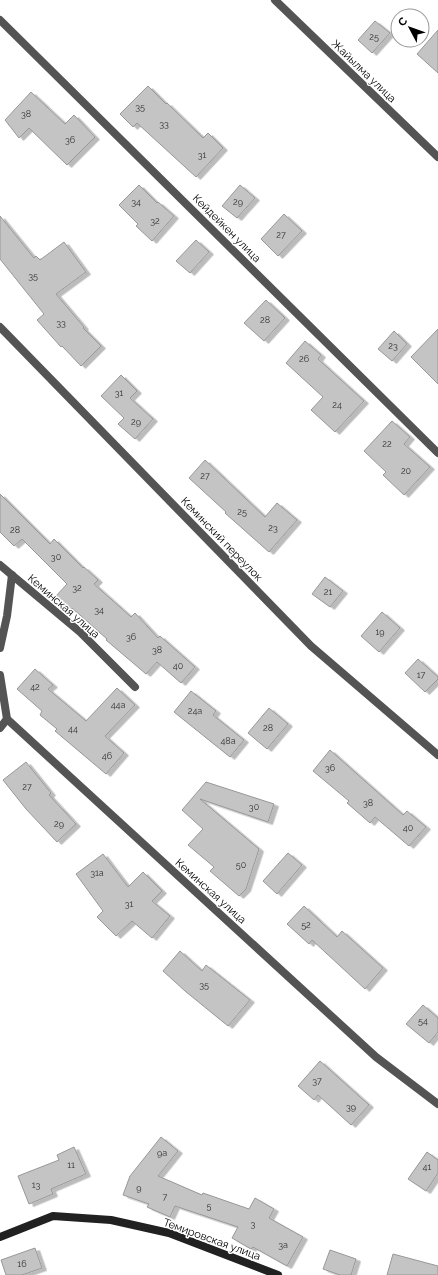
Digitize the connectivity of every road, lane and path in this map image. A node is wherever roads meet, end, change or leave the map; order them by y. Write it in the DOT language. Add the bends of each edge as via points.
graph roads {
  1 [pos="275,0"];
  2 [pos="0,20"];
  3 [pos="438,157"];
  4 [pos="0,327"];
  5 [pos="438,453"];
  6 [pos="0,565"];
  7 [pos="12,575"];
  8 [pos="0,648"];
  9 [pos="0,675"];
  10 [pos="135,687"];
  11 [pos="7,719"];
  12 [pos="0,728"];
  13 [pos="438,755"];
  14 [pos="438,1104"];
  15 [pos="0,1237"];
  16 [pos="278,1275"];
  1 -- 3 [label="street, Жайылма улица"];
  2 -- 5 [label="street, Кейдейкен улица"];
  4 -- 13 [label="street, Кеминский переулок" via="311,646"];
  6 -- 7 [label="street, Кеминская улица"];
  7 -- 8 [label="street, Кеминская улица"];
  7 -- 10 [label="street, Кеминская улица" via="80,632"];
  9 -- 11 [label="street"];
  11 -- 12 [label="street"];
  11 -- 14 [label="street, Кеминская улица" via="376,1057"];
  15 -- 16 [label="street, Темировская улица" via="53,1216 111,1220 169,1233"];
}
